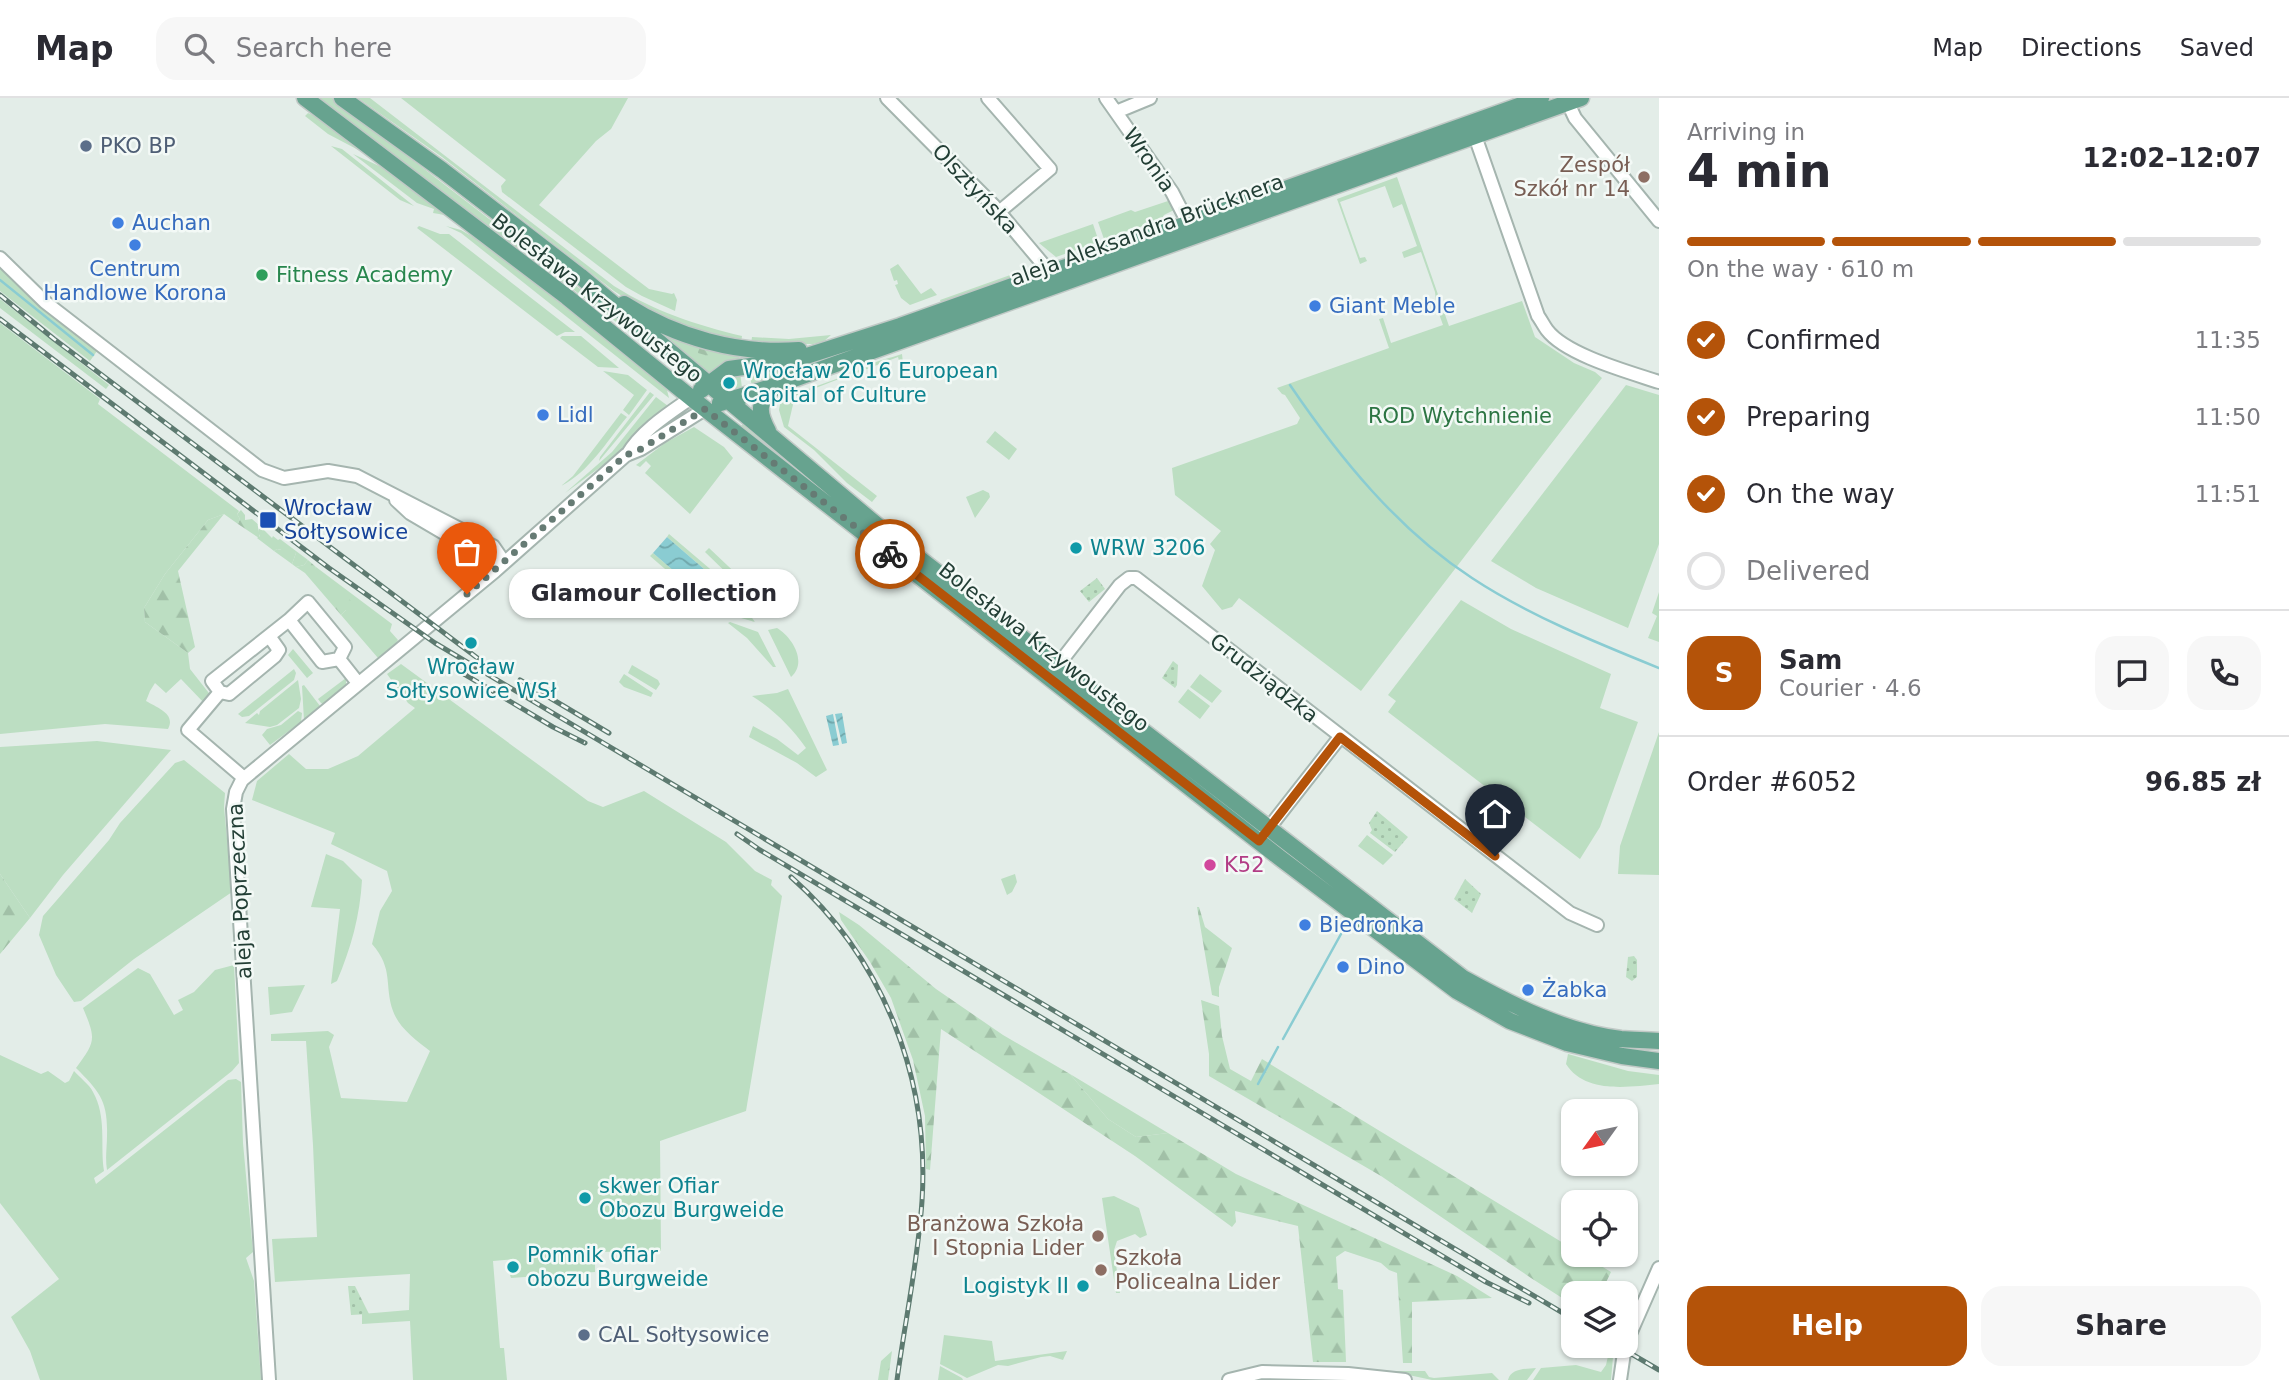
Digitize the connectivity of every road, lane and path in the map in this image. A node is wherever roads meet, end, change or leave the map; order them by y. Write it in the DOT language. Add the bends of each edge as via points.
graph roads {
  1 [pos="304,98"];
  2 [pos="342,98"];
  3 [pos="887,98"];
  4 [pos="988,98"];
  5 [pos="1106,98"];
  6 [pos="1150,98"];
  7 [pos="1574,100"];
  8 [pos="1534,103"];
  9 [pos="1116,112"];
  10 [pos="1475,136"];
  11 [pos="999,212"];
  12 [pos="1659,221"];
  13 [pos="1188,223"];
  14 [pos="0,258"];
  15 [pos="580,276"];
  16 [pos="1053,279"];
  17 [pos="831,348"];
  18 [pos="1659,383"];
  19 [pos="709,384"];
  20 [pos="777,385"];
  21 [pos="691,398"];
  22 [pos="727,401"];
  23 [pos="705,409"];
  24 [pos="772,439"];
  25 [pos="626,455"];
  26 [pos="383,490"];
  27 [pos="525,543"];
  28 [pos="493,546"];
  29 [pos="478,553"];
  30 [pos="504,562"];
  31 [pos="474,588"];
  32 [pos="289,620"];
  33 [pos="269,636"];
  34 [pos="339,659"];
  35 [pos="1058,665"];
  36 [pos="358,683"];
  37 [pos="220,692"];
  38 [pos="1340,737"];
  39 [pos="244,778"];
  40 [pos="1264,835"];
  41 [pos="1597,925"];
  42 [pos="1659,1041"];
  43 [pos="1659,1061"];
  44 [pos="1659,1268"];
  45 [pos="1638,1316"];
  46 [pos="1623,1358"];
  47 [pos="1262,1376"];
  48 [pos="269,1380"];
  49 [pos="1229,1380"];
  50 [pos="1405,1380"];
  51 [pos="1620,1380"];
  1 -- 21 [label="main road, Bolesława Krzywoustego" via="567,297"];
  2 -- 15 [label="main road, Bolesława Krzywoustego"];
  3 -- 11 [label="street, Olsztyńska"];
  4 -- 11 [label="street" via="1050,169"];
  5 -- 9 [label="street, Wronia"];
  6 -- 9 [label="street"];
  7 -- 8 [label="main road, aleja Aleksandra Brücknera"];
  7 -- 12 [label="street" via="1575,118"];
  8 -- 10 [label="main road, aleja Aleksandra Brücknera"];
  8 -- 13 [label="main road, aleja Aleksandra Brücknera"];
  9 -- 13 [label="street, Wronia"];
  10 -- 16 [label="main road, aleja Aleksandra Brücknera"];
  10 -- 18 [label="street" via="1538,316 1548,332 1590,357"];
  11 -- 16 [label="street, Olsztyńska"];
  13 -- 16 [label="main road, aleja Aleksandra Brücknera"];
  14 -- 26 [label="street" via="45,302 262,470 291,479 340,472"];
  15 -- 17 [label="main road" via="640,313 703,340 778,351"];
  15 -- 19 [label="main road, Bolesława Krzywoustego"];
  16 -- 17 [label="main road, aleja Aleksandra Brücknera"];
  16 -- 20 [label="main road, aleja Aleksandra Brücknera"];
  17 -- 19 [label="main road, aleja Aleksandra Brücknera" via="794,360 729,369"];
  19 -- 21 [label="main road, aleja Aleksandra Brücknera"];
  19 -- 22 [label="main road, Bolesława Krzywoustego"];
  20 -- 22 [label="main road, aleja Aleksandra Brücknera"];
  20 -- 24 [label="main road" via="764,397 760,410"];
  21 -- 23 [label="main road, Bolesława Krzywoustego"];
  21 -- 25 [label="street, aleja Poprzeczna" via="645,433"];
  22 -- 23 [label="main road, aleja Aleksandra Brücknera"];
  22 -- 24 [label="main road, Bolesława Krzywoustego"];
  23 -- 25 [label="street, aleja Poprzeczna"];
  23 -- 40 [label="main road, Bolesława Krzywoustego"];
  24 -- 35 [label="main road, Bolesława Krzywoustego" via="885,533"];
  25 -- 27 [label="street, aleja Poprzeczna"];
  26 -- 28 [label="street"];
  26 -- 29 [label="street" via="411,513"];
  27 -- 28 [label="street"];
  27 -- 30 [label="street, aleja Poprzeczna"];
  28 -- 30 [label="street"];
  29 -- 30 [label="street"];
  29 -- 31 [label="street" via="480,573"];
  30 -- 31 [label="street, aleja Poprzeczna"];
  31 -- 36 [label="street, aleja Poprzeczna"];
  32 -- 33 [label="street"];
  32 -- 34 [label="street" via="323,662"];
  32 -- 34 [label="street" via="308,602 345,647"];
  33 -- 37 [label="street" via="212,681"];
  33 -- 37 [label="street" via="279,650 275,656 229,694"];
  34 -- 36 [label="street"];
  35 -- 38 [label="street, Grudziądzka" via="1120,585 1136,578"];
  35 -- 40 [label="main road, Bolesława Krzywoustego"];
  36 -- 39 [label="street, aleja Poprzeczna"];
  37 -- 39 [label="street" via="188,730"];
  38 -- 40 [label="street"];
  38 -- 41 [label="street, Grudziądzka" via="1570,913"];
  39 -- 48 [label="street, aleja Poprzeczna" via="233,810"];
  40 -- 42 [label="main road, Bolesława Krzywoustego" via="1463,978 1501,999 1578,1029"];
  40 -- 43 [label="main road, Bolesława Krzywoustego" via="1457,991 1510,1021 1567,1043"];
  44 -- 45 [label="street"];
  46 -- 51 [label="street"];
  47 -- 49 [label="street"];
  47 -- 50 [label="street" via="1348,1374"];
}
